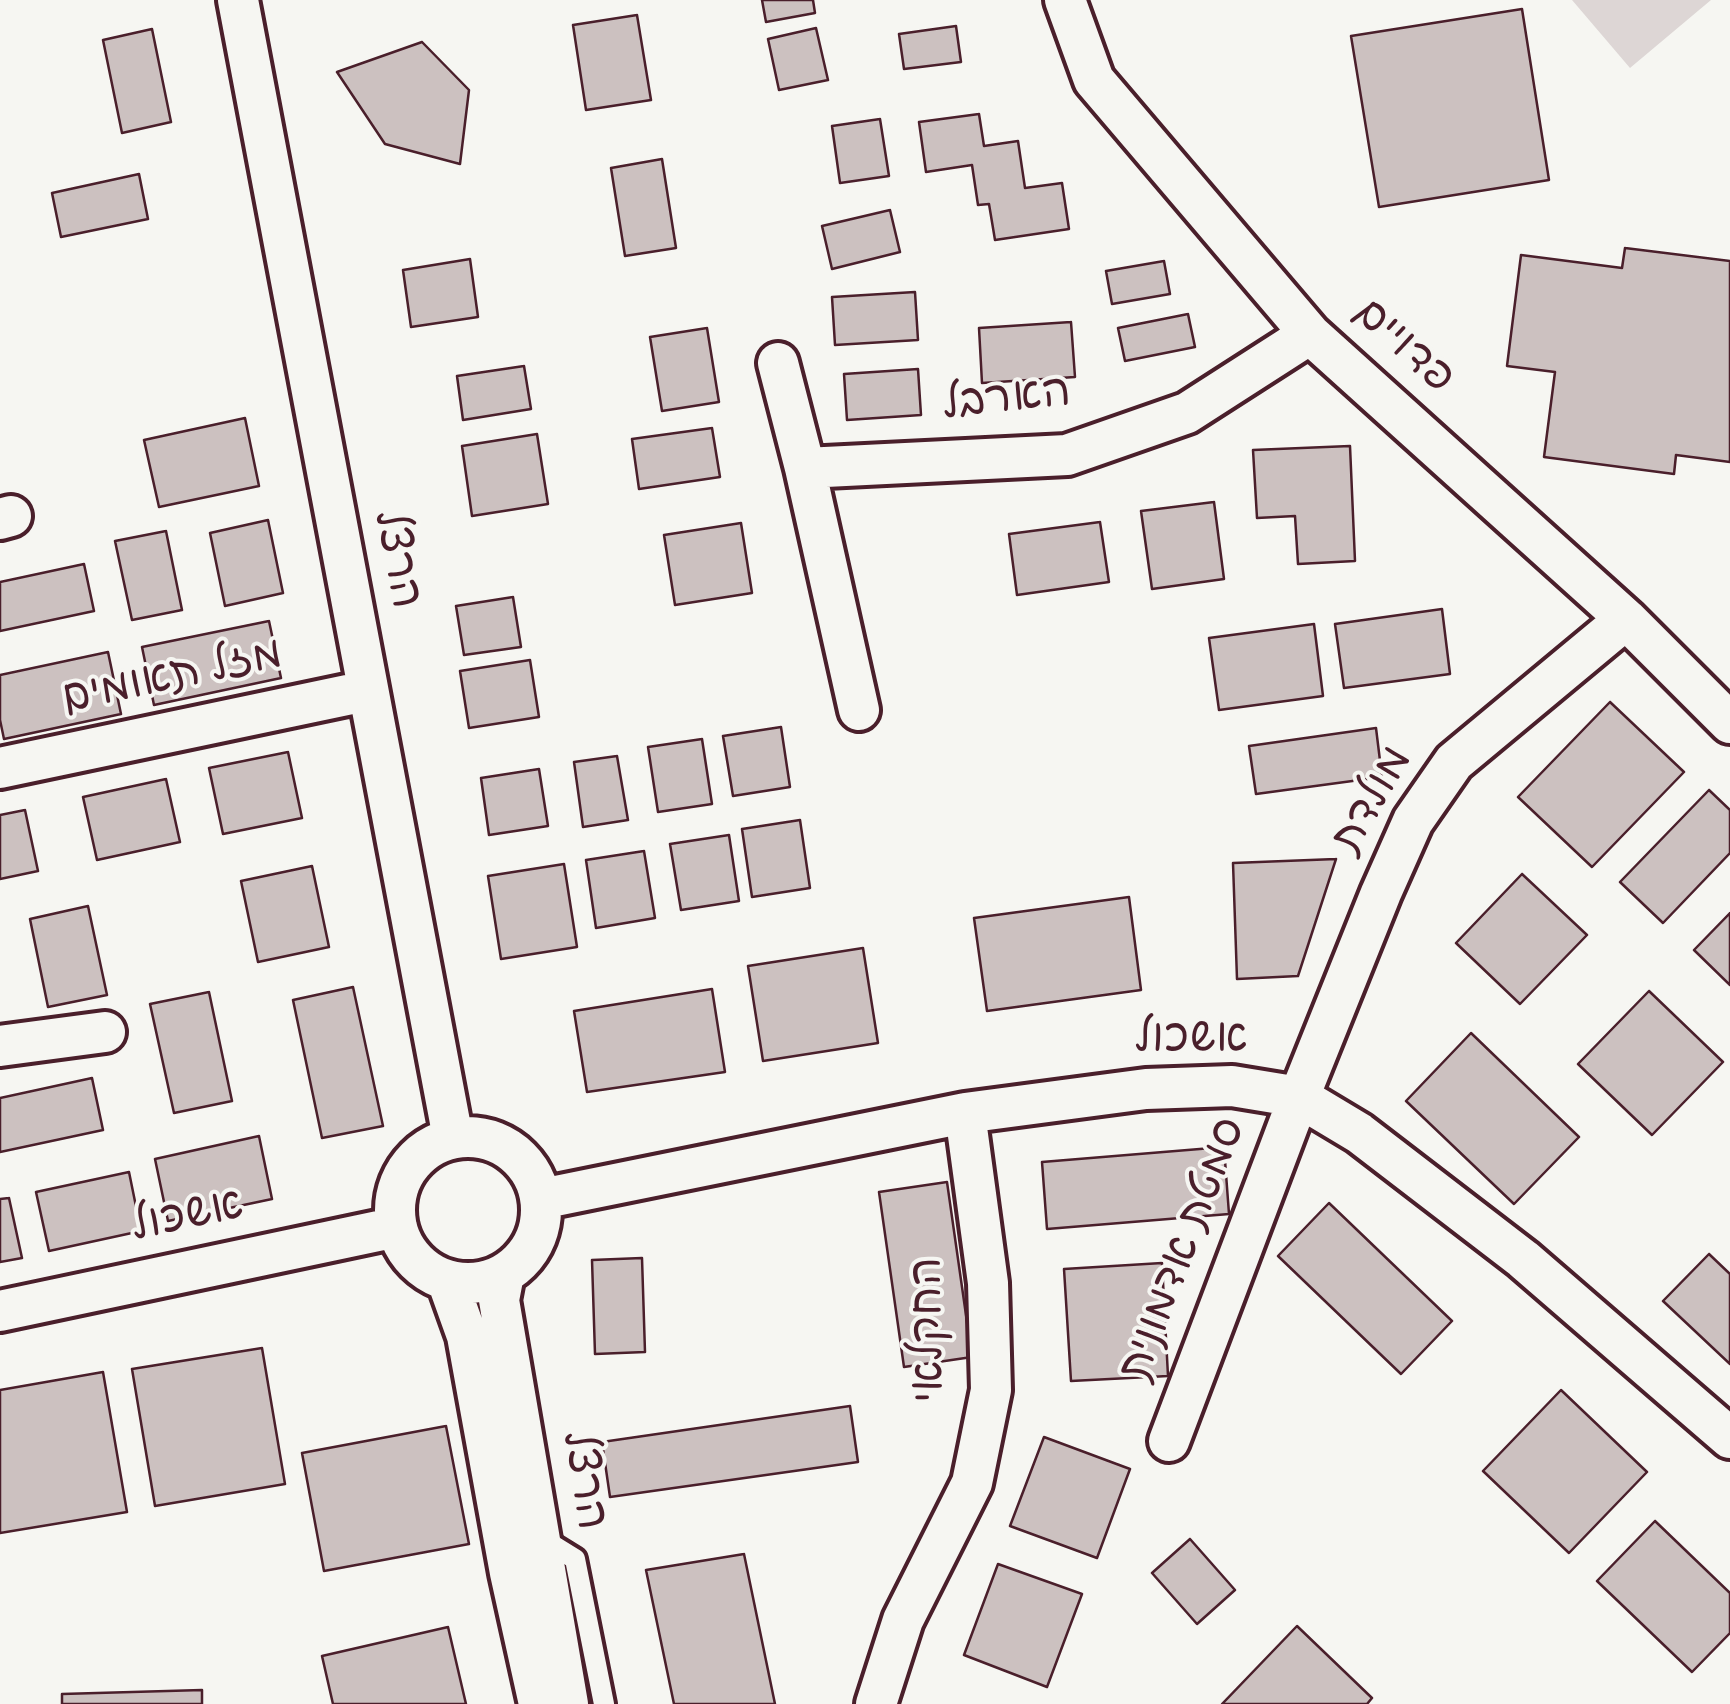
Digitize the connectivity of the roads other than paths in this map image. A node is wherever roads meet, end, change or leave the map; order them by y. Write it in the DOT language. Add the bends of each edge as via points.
graph roads {
  1 [pos="238,0"];
  2 [pos="1065,0"];
  3 [pos="1310,334"];
  4 [pos="778,363"];
  5 [pos="805,468"];
  6 [pos="1626,619"];
  7 [pos="366,691"];
  8 [pos="859,710"];
  9 [pos="1730,723"];
  10 [pos="0,768"];
  11 [pos="105,1032"];
  12 [pos="0,1046"];
  13 [pos="1298,1096"];
  14 [pos="965,1113"];
  15 [pos="453,1138"];
  16 [pos="542,1199"];
  17 [pos="396,1228"];
  18 [pos="504,1274"];
  19 [pos="447,1280"];
  20 [pos="0,1311"];
  21 [pos="1730,1438"];
  22 [pos="1169,1441"];
  23 [pos="538,1537"];
  24 [pos="539,1704"];
  25 [pos="568,1704"];
  26 [pos="604,1704"];
  27 [pos="876,1704"];
  1 -- 7 [label="street, הרצל"];
  2 -- 3 [label="street, פדויים" via="1094,80"];
  3 -- 5 [label="street, הארבל" via="1187,413 1067,455"];
  3 -- 6 [label="street, פדויים"];
  4 -- 5 [label="street"];
  5 -- 8 [label="street"];
  6 -- 9 [label="street, פדויים"];
  6 -- 13 [label="street, מולדת" via="1454,762 1413,822"];
  7 -- 10 [label="street, מזל תאומים"];
  7 -- 15 [label="street, הרצל"];
  11 -- 12 [label="street"];
  13 -- 14 [label="street, אשכול" via="1232,1086 1146,1089"];
  13 -- 21 [label="street, אשכול" via="1359,1133 1523,1259"];
  13 -- 22 [label="street, סמטת אדמונית"];
  14 -- 16 [label="street, אשכול"];
  14 -- 27 [label="street, החקלאי" via="988,1283 992,1390 972,1484 904,1620"];
  15 -- 16 [label="street" via="495,1142 517,1154"];
  15 -- 17 [label="street" via="410,1165 398,1187"];
  16 -- 18 [label="street" via="537,1237"];
  17 -- 19 [label="street" via="407,1251"];
  17 -- 20 [label="street, אשכול"];
  18 -- 19 [label="street" via="479,1282"];
  18 -- 23 [label="street, הרצל" via="500,1300"];
  19 -- 24 [label="street, הרצל" via="467,1336"];
  23 -- 25 [label="street, הרצל"];
  23 -- 26 [label="lane" via="575,1559"];
}
